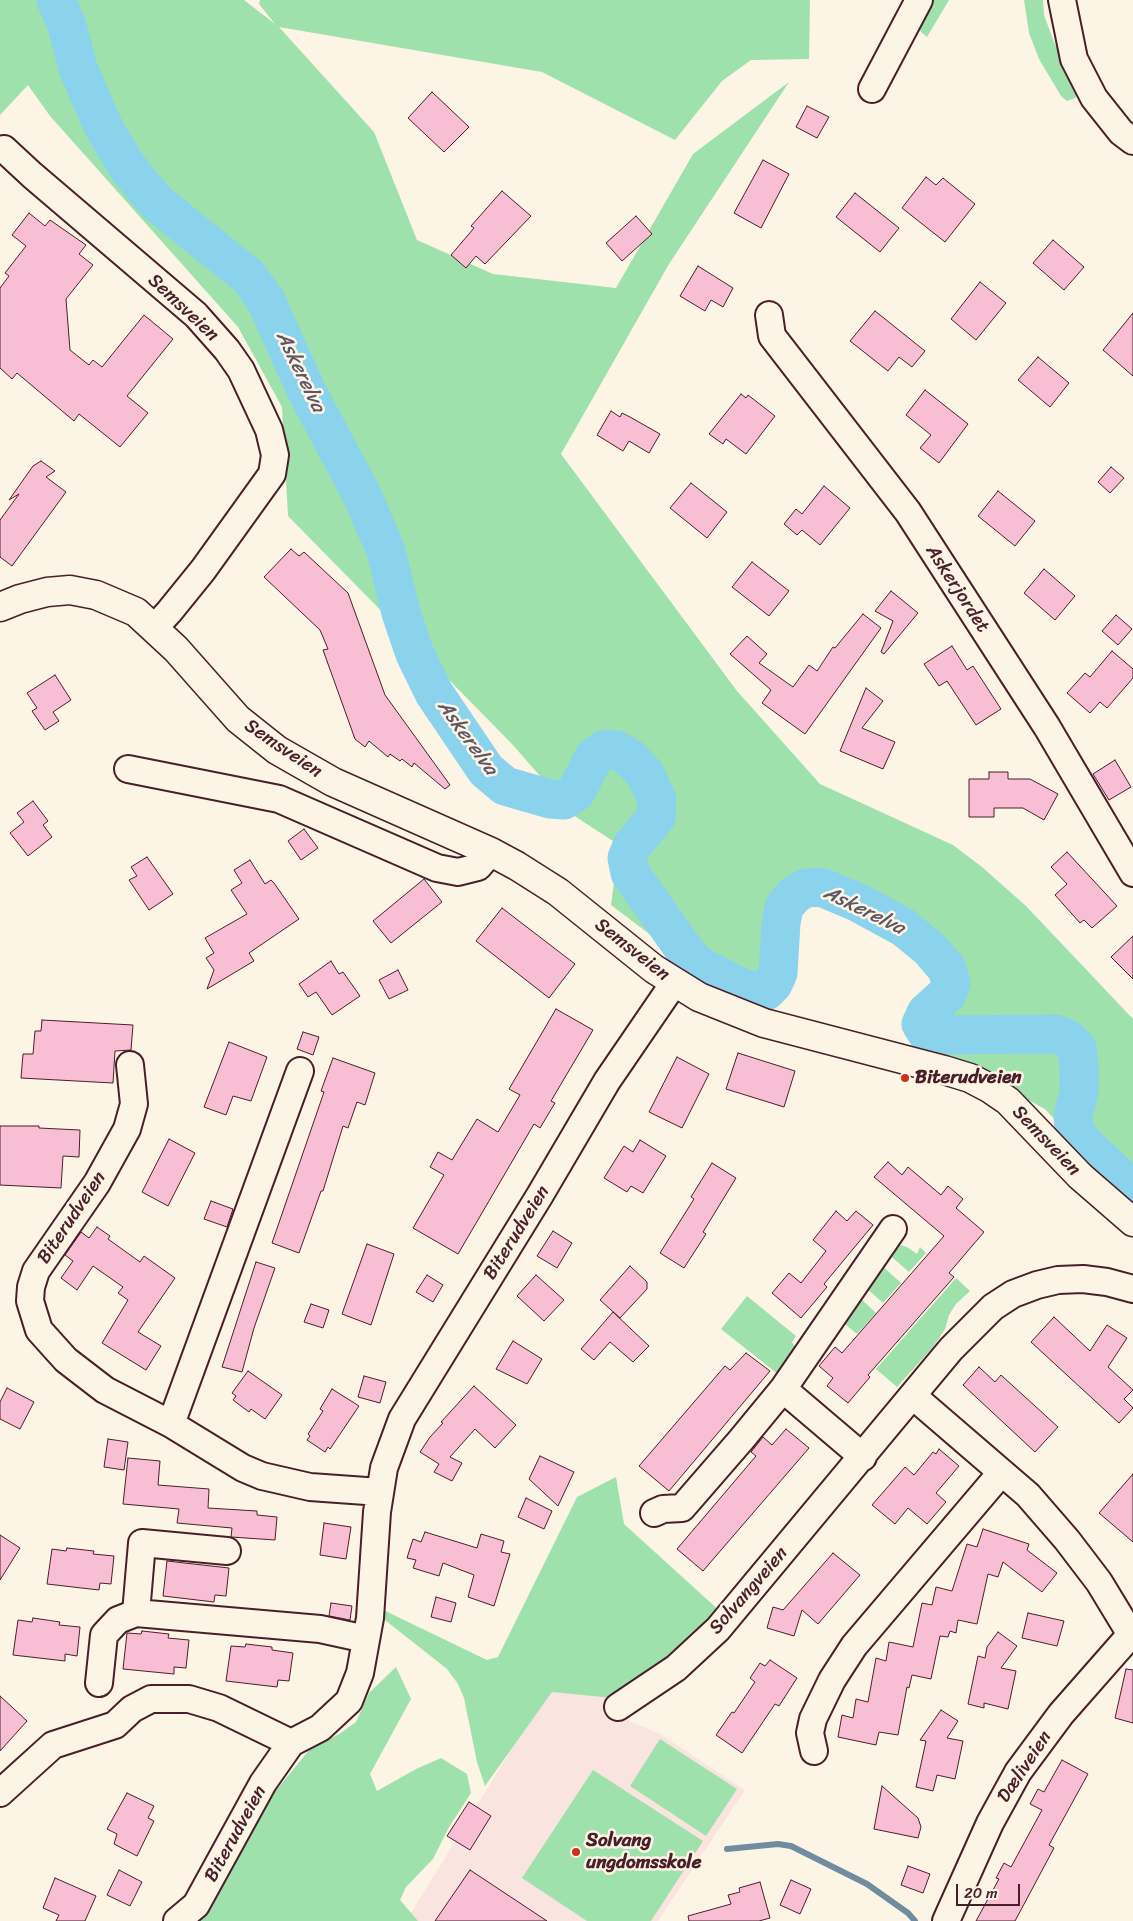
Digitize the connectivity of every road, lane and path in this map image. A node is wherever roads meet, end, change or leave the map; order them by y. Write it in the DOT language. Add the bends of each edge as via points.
graph roads {
  1 [pos="919,0"];
  2 [pos="1062,0"];
  3 [pos="872,89"];
  4 [pos="1133,140"];
  5 [pos="4,149"];
  6 [pos="769,315"];
  7 [pos="0,607"];
  8 [pos="155,627"];
  9 [pos="128,769"];
  10 [pos="491,852"];
  11 [pos="1133,873"];
  12 [pos="674,983"];
  13 [pos="130,1065"];
  14 [pos="300,1072"];
  15 [pos="1133,1222"];
  16 [pos="893,1229"];
  17 [pos="1133,1289"];
  18 [pos="783,1389"];
  19 [pos="913,1396"];
  20 [pos="171,1424"];
  21 [pos="863,1457"];
  22 [pos="1001,1473"];
  23 [pos="380,1492"];
  24 [pos="654,1513"];
  25 [pos="227,1551"];
  26 [pos="136,1613"];
  27 [pos="1132,1635"];
  28 [pos="366,1639"];
  29 [pos="99,1683"];
  30 [pos="618,1707"];
  31 [pos="291,1743"];
  32 [pos="814,1751"];
  33 [pos="0,1792"];
  34 [pos="177,1921"];
  35 [pos="946,1921"];
  1 -- 3 [label="street"];
  2 -- 4 [label="street" via="1074,59 1094,98 1121,132"];
  5 -- 8 [label="street, Semsveien" via="196,315 241,370 269,430 275,454 272,474 203,570"];
  6 -- 11 [label="street, Askerjordet" via="772,336 908,512 1047,727"];
  7 -- 8 [label="main road, Semsveien" via="20,598 70,590 117,602"];
  8 -- 10 [label="main road, Semsveien" via="220,702 277,750 333,782"];
  9 -- 10 [label="street" via="279,799 437,868 458,872 478,867"];
  10 -- 12 [label="main road, Semsveien" via="558,892"];
  12 -- 15 [label="main road, Semsveien" via="700,998 764,1023 944,1070 990,1088 1008,1101 1080,1176"];
  12 -- 23 [label="street, Biterudveien" via="607,1081 419,1389 391,1444"];
  13 -- 20 [label="street, Biterudveien" via="134,1104 127,1129 97,1183 36,1271 30,1301 39,1330 83,1375"];
  14 -- 20 [label="street"];
  16 -- 18 [label="street"];
  17 -- 19 [label="street, Solvangveien" via="1083,1279 1058,1280 1013,1294 974,1324"];
  18 -- 21 [label="street"];
  18 -- 24 [label="street" via="682,1508"];
  19 -- 21 [label="street, Solvangveien"];
  19 -- 22 [label="street"];
  20 -- 23 [label="street, Biterudveien" via="262,1476 310,1488"];
  21 -- 30 [label="street, Solvangveien" via="718,1629 676,1668"];
  22 -- 27 [label="street" via="1028,1495 1067,1540 1099,1582"];
  22 -- 32 [label="street" via="850,1653 813,1719 810,1733"];
  23 -- 28 [label="street, Biterudveien"];
  25 -- 26 [label="street" via="142,1543"];
  26 -- 28 [label="street" via="320,1629"];
  26 -- 29 [label="street" via="118,1620 104,1635"];
  27 -- 35 [label="street, Dæliveien" via="1061,1714 1018,1772 990,1823"];
  28 -- 31 [label="street, Biterudveien" via="360,1674 349,1701 320,1728"];
  31 -- 33 [label="street" via="219,1708 189,1699 152,1699 132,1709 115,1725 53,1745"];
  31 -- 34 [label="street, Biterudveien" via="263,1783 196,1905"];
}
